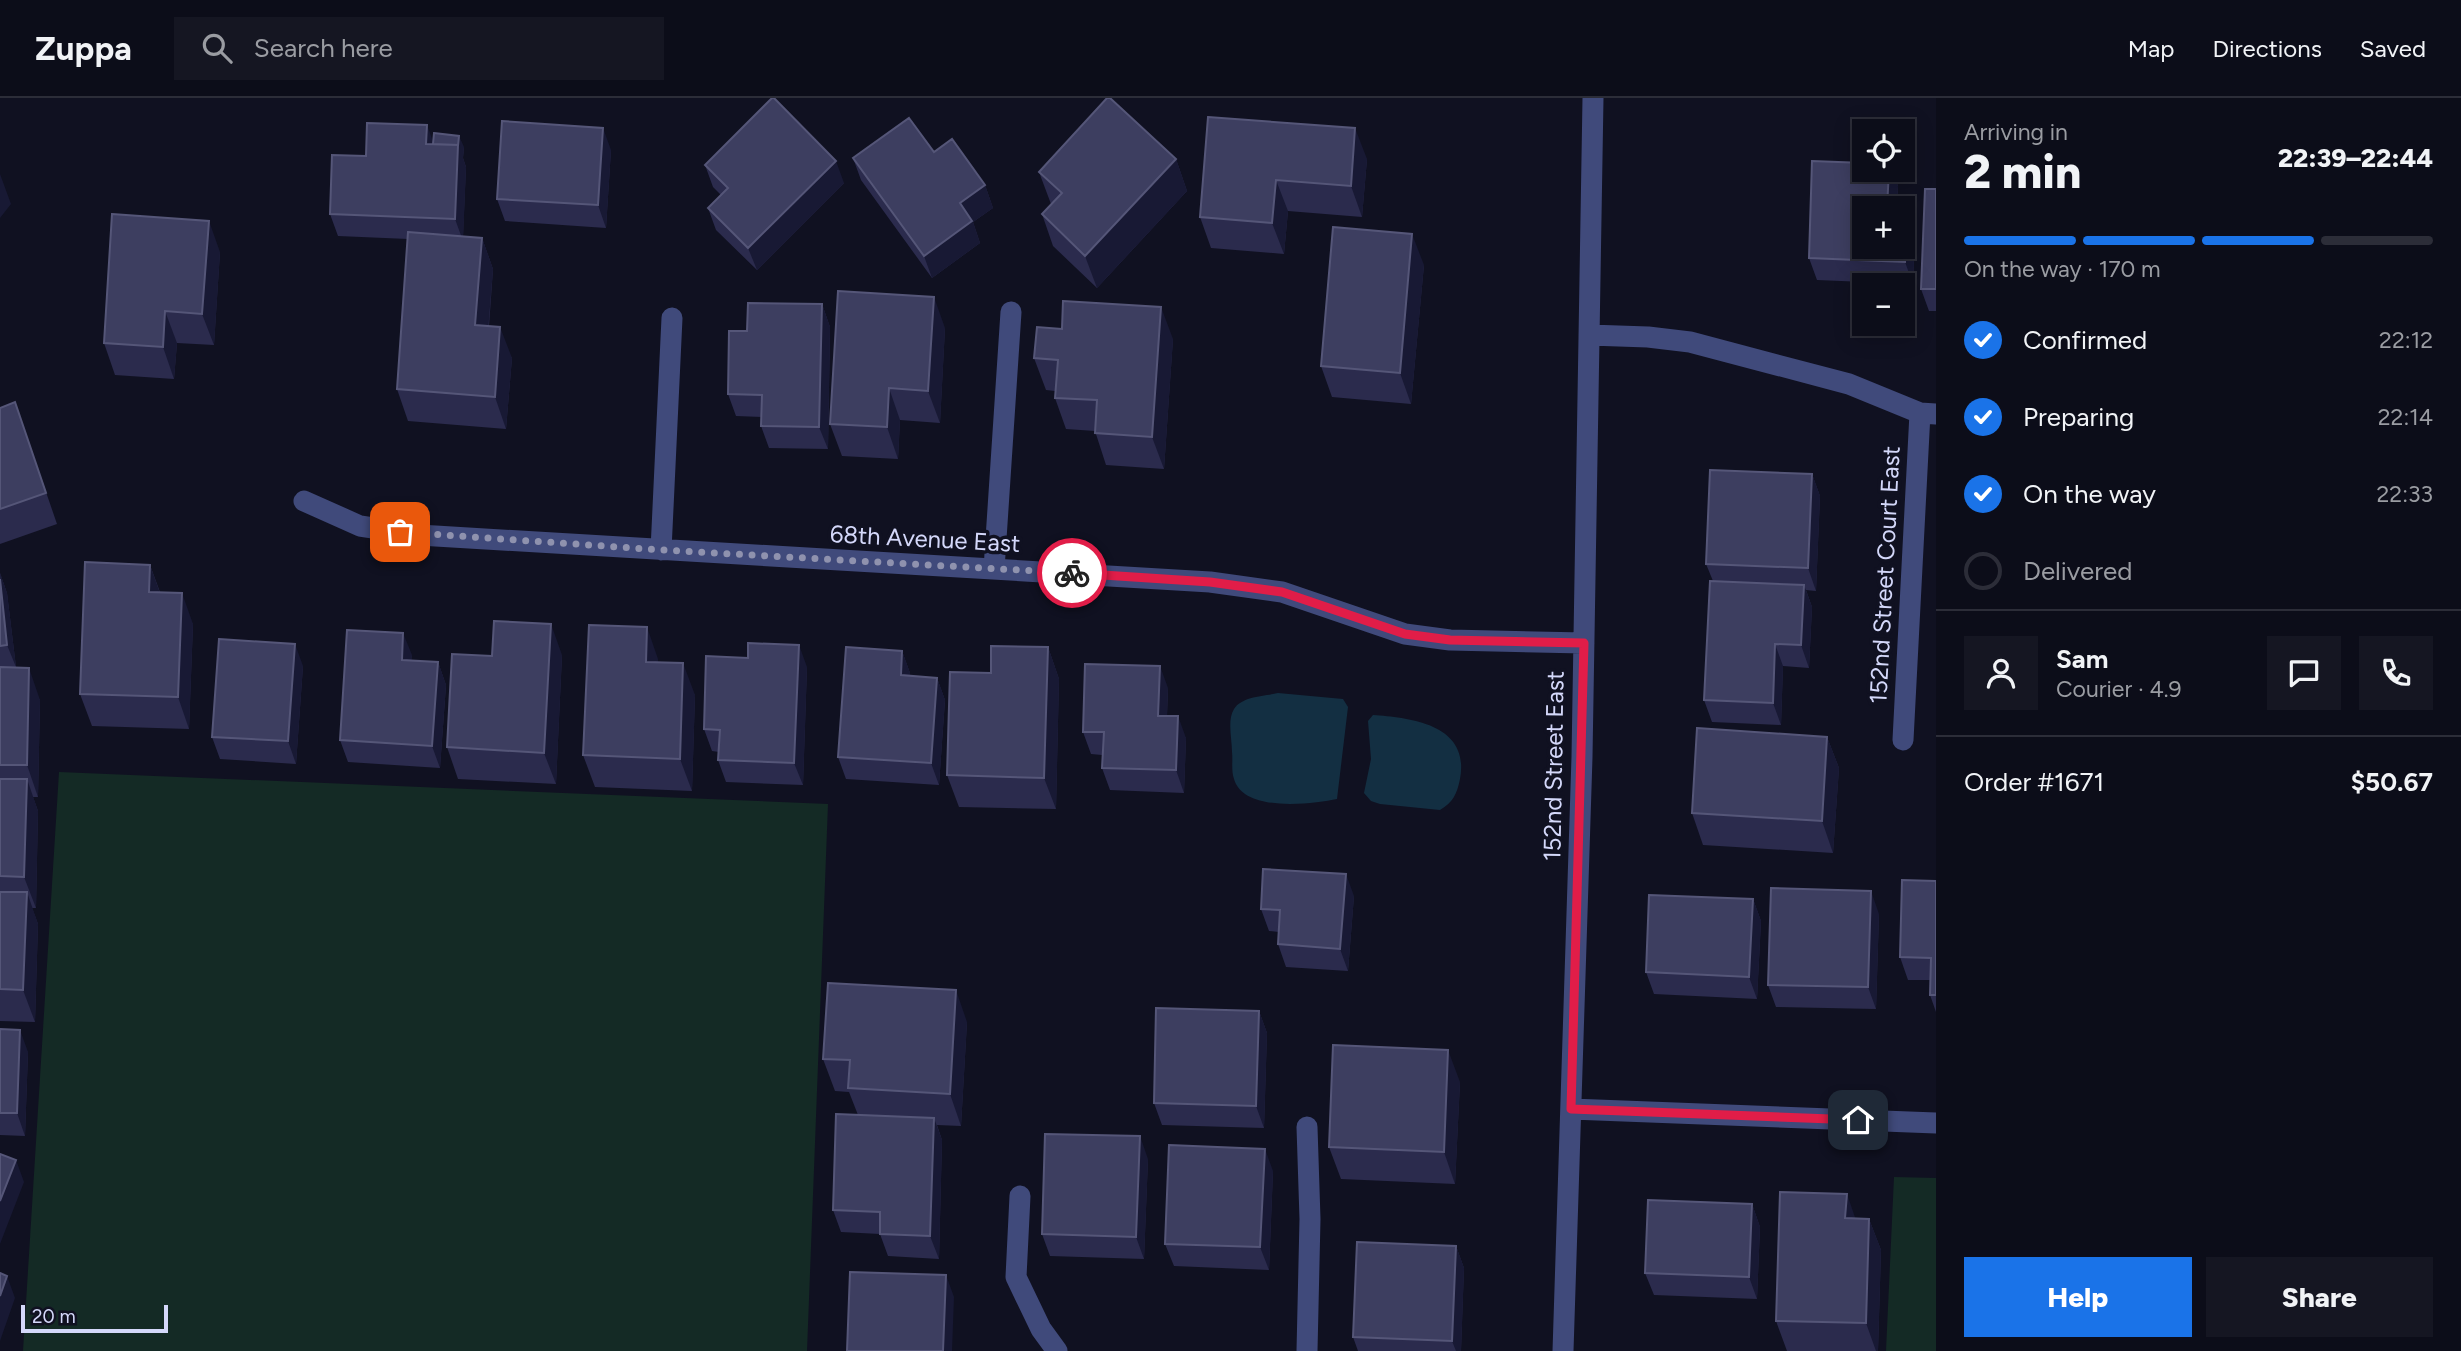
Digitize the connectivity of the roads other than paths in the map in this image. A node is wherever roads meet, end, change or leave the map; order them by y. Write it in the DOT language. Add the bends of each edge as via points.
graph roads {
  1 [pos="1593,98"];
  2 [pos="1011,312"];
  3 [pos="672,318"];
  4 [pos="1589,335"];
  5 [pos="1928,414"];
  6 [pos="304,501"];
  7 [pos="662,550"];
  8 [pos="993,569"];
  9 [pos="1584,643"];
  10 [pos="1903,740"];
  11 [pos="1571,1109"];
  12 [pos="1936,1123"];
  13 [pos="1307,1127"];
  14 [pos="1020,1196"];
  15 [pos="1057,1351"];
  16 [pos="1307,1351"];
  17 [pos="1563,1351"];
  1 -- 4 [label="street, 152nd Street East"];
  2 -- 8 [label="street"];
  3 -- 7 [label="street"];
  4 -- 5 [label="street" via="1690,342 1849,384"];
  4 -- 9 [label="street, 152nd Street East"];
  5 -- 10 [label="street, 152nd Street Court East"];
  6 -- 7 [label="street, 68th Avenue East" via="360,526 419,535"];
  7 -- 8 [label="street, 68th Avenue East"];
  8 -- 9 [label="street, 68th Avenue East" via="1210,582 1282,592 1405,634 1450,640"];
  9 -- 11 [label="street, 152nd Street East"];
  11 -- 12 [label="street"];
  11 -- 17 [label="street, 152nd Street East"];
  13 -- 16 [label="street"];
  14 -- 15 [label="street" via="1016,1277"];
}
